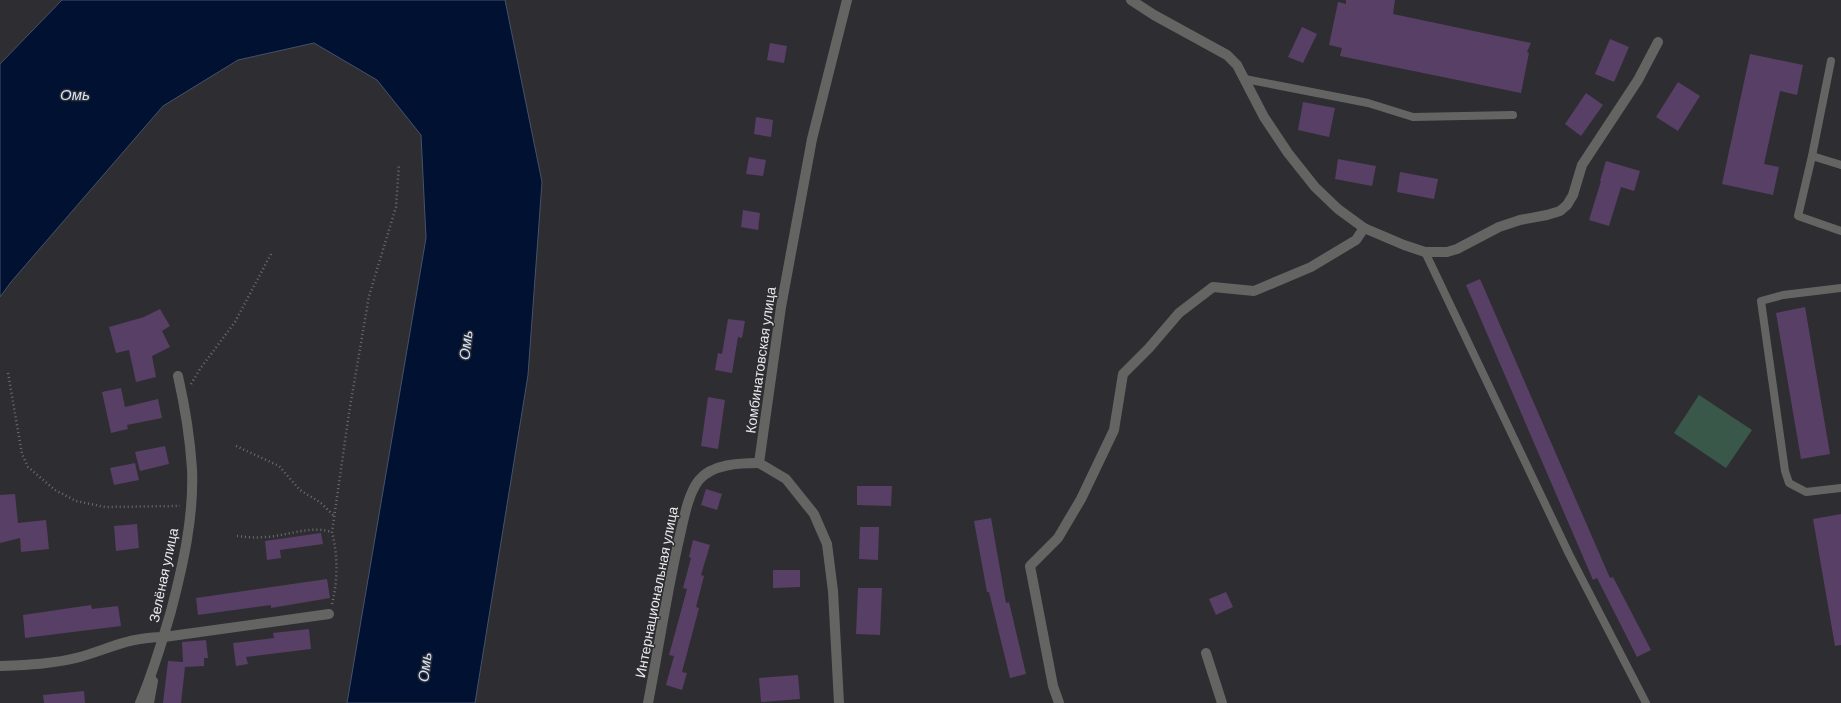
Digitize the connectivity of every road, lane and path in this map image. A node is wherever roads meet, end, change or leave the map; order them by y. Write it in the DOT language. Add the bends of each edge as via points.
graph roads {
  1 [pos="847,0"];
  2 [pos="1131,0"];
  3 [pos="1658,42"];
  4 [pos="1831,61"];
  5 [pos="1244,79"];
  6 [pos="1513,115"];
  7 [pos="1812,156"];
  8 [pos="399,164"];
  9 [pos="1841,165"];
  10 [pos="1364,228"];
  11 [pos="1841,231"];
  12 [pos="1425,252"];
  13 [pos="271,254"];
  14 [pos="1841,288"];
  15 [pos="8,373"];
  16 [pos="178,376"];
  17 [pos="183,398"];
  18 [pos="236,446"];
  19 [pos="759,463"];
  20 [pos="1841,488"];
  21 [pos="191,506"];
  22 [pos="334,516"];
  23 [pos="332,532"];
  24 [pos="237,536"];
  25 [pos="329,614"];
  26 [pos="164,637"];
  27 [pos="1206,653"];
  28 [pos="0,666"];
  29 [pos="153,673"];
  30 [pos="140,703"];
  31 [pos="149,703"];
  32 [pos="648,703"];
  33 [pos="839,703"];
  34 [pos="1059,703"];
  35 [pos="1222,703"];
  36 [pos="1646,703"];
  1 -- 19 [label="street, Комбинатовская улица" via="811,147 781,307"];
  2 -- 5 [label="street" via="1227,55 1237,65"];
  3 -- 12 [label="street" via="1638,80 1582,165 1573,195 1567,205 1547,216 1520,220 1499,227 1457,249 1447,252"];
  4 -- 7 [label="lane"];
  5 -- 6 [label="lane" via="1368,103 1413,117"];
  5 -- 10 [label="street" via="1264,117 1315,187 1338,209"];
  7 -- 9 [label="lane"];
  7 -- 11 [label="lane" via="1798,216"];
  8 -- 22 [label="path" via="396,207 368,296"];
  10 -- 12 [label="street"];
  10 -- 34 [label="street" via="1356,240 1311,267 1254,291 1213,286 1179,313 1123,374 1114,430 1081,499 1058,538 1030,566 1053,686"];
  12 -- 36 [label="lane" via="1569,554"];
  13 -- 17 [label="path" via="235,322 200,369"];
  14 -- 20 [label="lane" via="1783,295 1761,301 1785,471 1789,483 1806,492"];
  15 -- 21 [label="path" via="22,454 28,467 55,490 76,501 105,507"];
  16 -- 17 [label="street, Зелёная улица"];
  17 -- 21 [label="street, Зелёная улица" via="192,470"];
  18 -- 22 [label="path" via="278,466 300,490 321,503"];
  19 -- 32 [label="street, Интернациональная улица" via="718,467 699,480 687,505"];
  19 -- 33 [label="street" via="786,479 814,514 826,544 833,592"];
  21 -- 26 [label="street, Зелёная улица" via="187,543"];
  22 -- 23 [label="path"];
  23 -- 24 [label="path" via="302,530 266,537"];
  23 -- 25 [label="path" via="337,550 336,578"];
  25 -- 26 [label="street, Зелёная улица"];
  26 -- 28 [label="street, Зелёная улица" via="139,638 79,657 49,663"];
  26 -- 29 [label="street, Зелёная улица"];
  27 -- 35 [label="street"];
  29 -- 30 [label="street, Зелёная улица"];
  29 -- 31 [label="street"];
}
